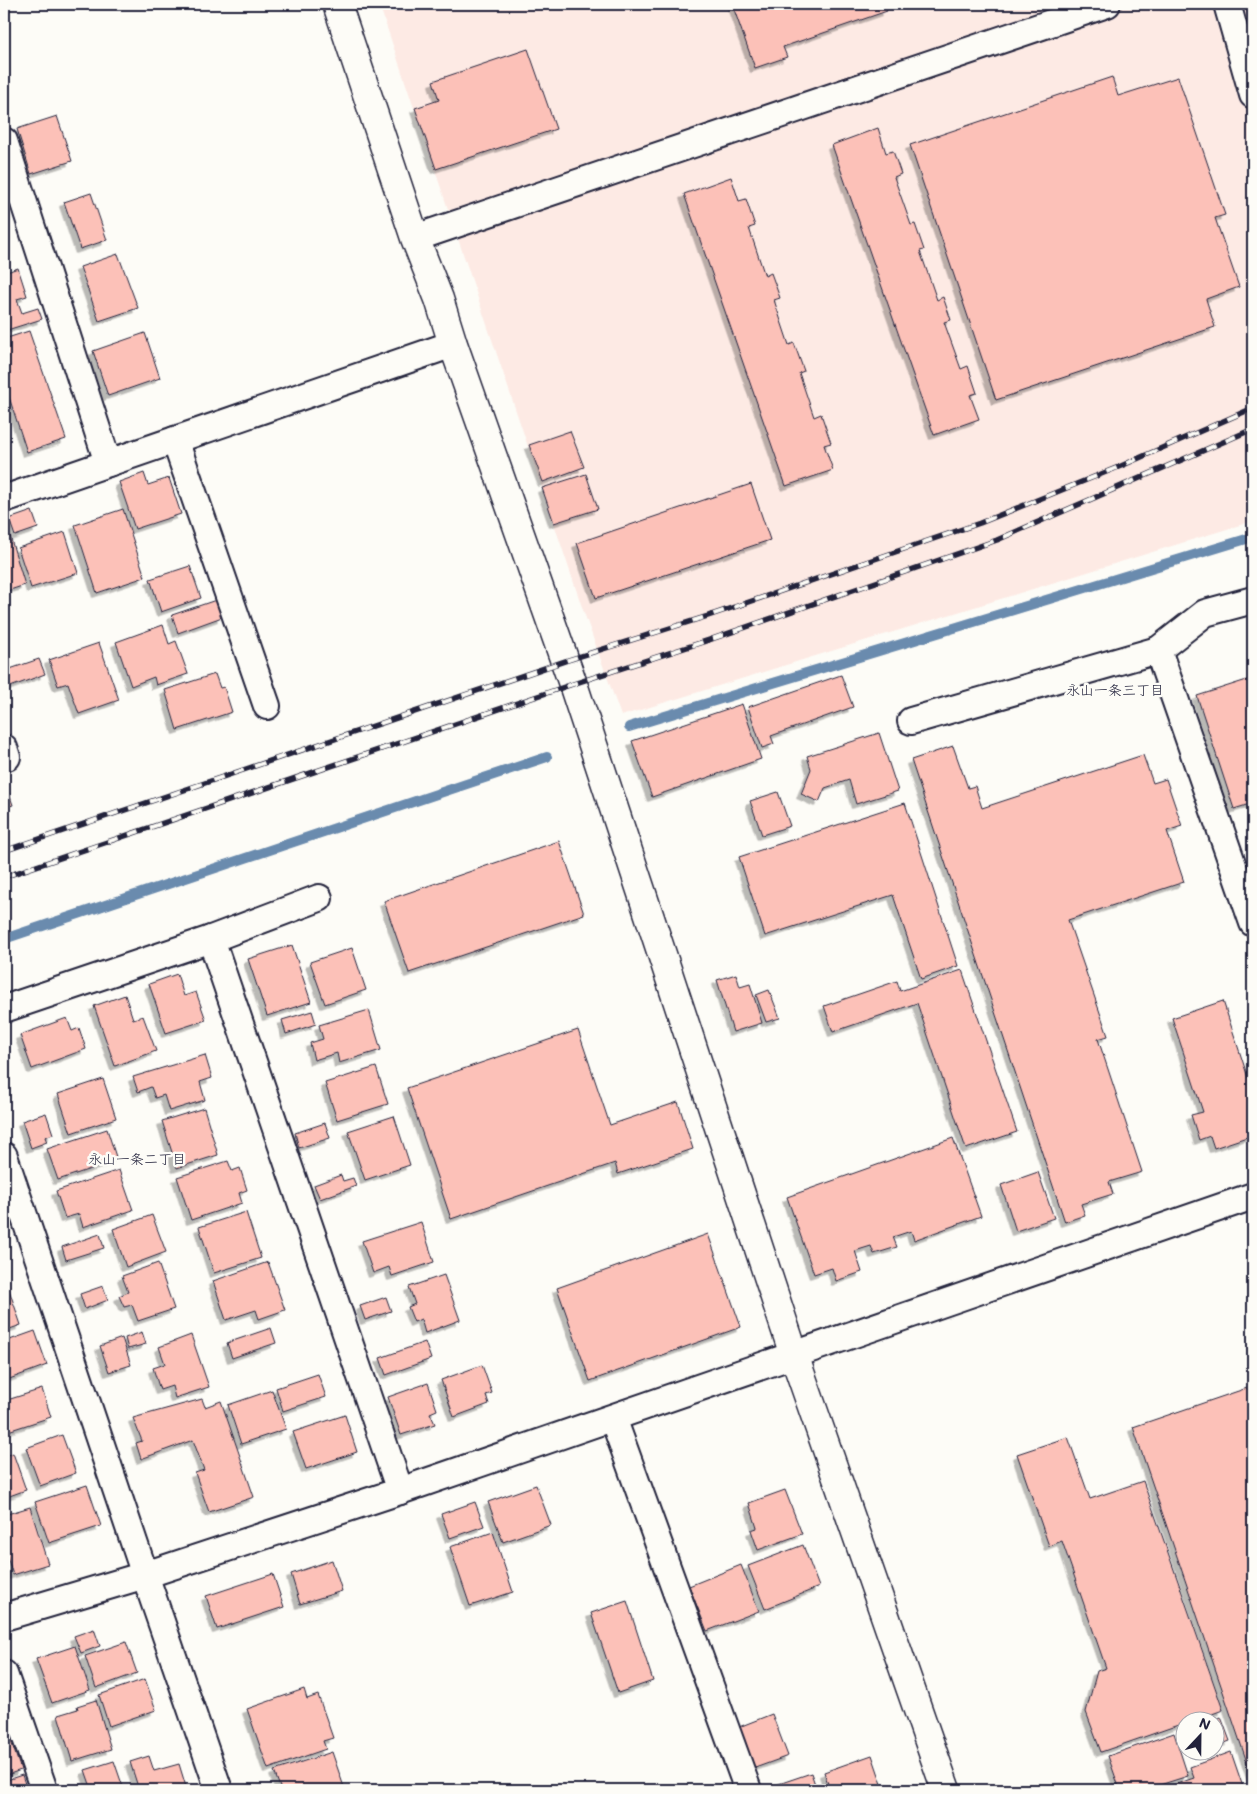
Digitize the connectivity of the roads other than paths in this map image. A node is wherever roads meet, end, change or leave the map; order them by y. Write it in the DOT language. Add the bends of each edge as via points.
graph roads {
  1 [pos="337,4"];
  2 [pos="1107,4"];
  3 [pos="1227,4"];
  4 [pos="1253,95"];
  5 [pos="4,141"];
  6 [pos="415,238"];
  7 [pos="453,344"];
  8 [pos="175,440"];
  9 [pos="108,463"];
  10 [pos="4,498"];
  11 [pos="1253,600"];
  12 [pos="1158,650"];
  13 [pos="267,706"];
  14 [pos="911,721"];
  15 [pos="319,898"];
  16 [pos="1253,923"];
  17 [pos="211,939"];
  18 [pos="4,1009"];
  19 [pos="4,1156"];
  20 [pos="1253,1196"];
  21 [pos="794,1355"];
  22 [pos="613,1418"];
  23 [pos="400,1491"];
  24 [pos="145,1575"];
  25 [pos="4,1617"];
  26 [pos="4,1674"];
  27 [pos="44,1790"];
  28 [pos="219,1790"];
  29 [pos="748,1790"];
  30 [pos="946,1790"];
  1 -- 6 [label="street"];
  2 -- 6 [label="street"];
  3 -- 4 [label="street"];
  5 -- 9 [label="street"];
  6 -- 7 [label="street"];
  7 -- 8 [label="street"];
  7 -- 21 [label="street" via="573,684"];
  8 -- 9 [label="street"];
  8 -- 13 [label="street"];
  9 -- 10 [label="street"];
  11 -- 12 [label="street" via="1205,613"];
  12 -- 14 [label="street"];
  12 -- 16 [label="street"];
  15 -- 17 [label="street"];
  17 -- 18 [label="street"];
  17 -- 23 [label="street"];
  19 -- 24 [label="street"];
  20 -- 21 [label="street"];
  21 -- 22 [label="street"];
  21 -- 30 [label="street"];
  22 -- 23 [label="street"];
  22 -- 29 [label="street"];
  23 -- 24 [label="street"];
  24 -- 25 [label="street"];
  24 -- 28 [label="street"];
  26 -- 27 [label="street"];
}
